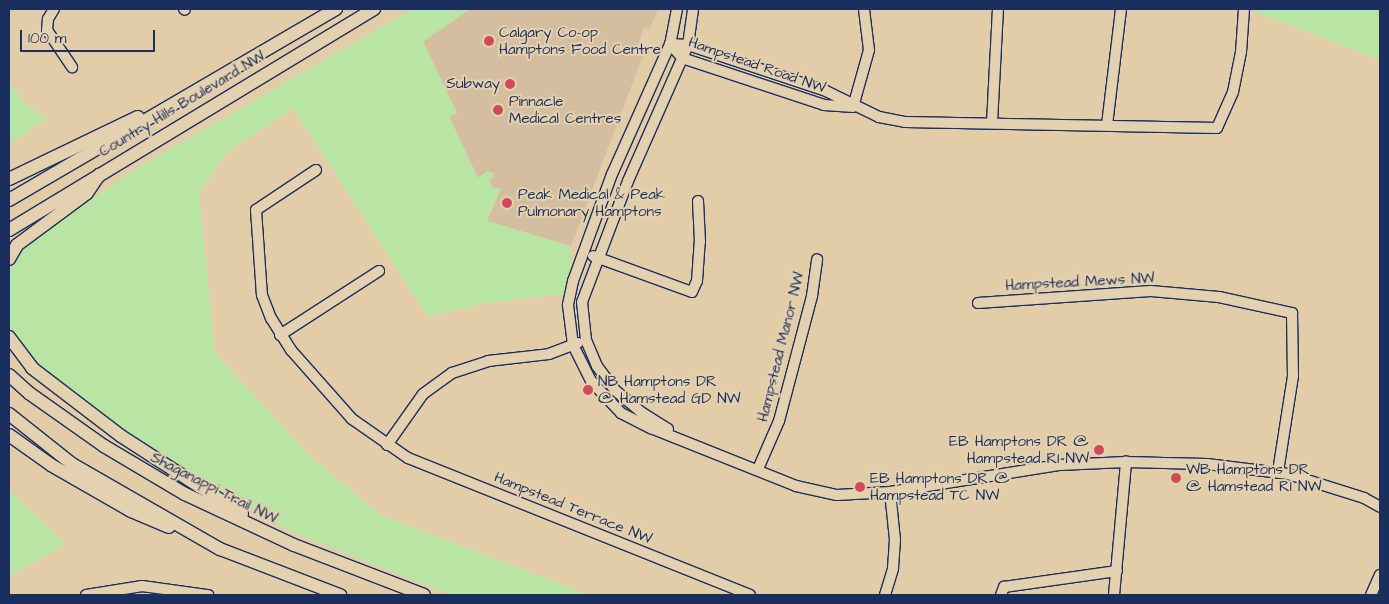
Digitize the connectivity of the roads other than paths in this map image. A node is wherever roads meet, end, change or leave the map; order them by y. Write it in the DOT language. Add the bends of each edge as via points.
graph roads {
  1 [pos="54,9"];
  2 [pos="336,9"];
  3 [pos="374,9"];
  4 [pos="676,9"];
  5 [pos="694,9"];
  6 [pos="864,9"];
  7 [pos="998,9"];
  8 [pos="1121,9"];
  9 [pos="1244,9"];
  10 [pos="670,44"];
  11 [pos="688,45"];
  12 [pos="682,58"];
  13 [pos="72,67"];
  14 [pos="183,100"];
  15 [pos="853,107"];
  16 [pos="992,123"];
  17 [pos="1107,125"];
  18 [pos="316,170"];
  19 [pos="102,172"];
  20 [pos="9,179"];
  21 [pos="9,200"];
  22 [pos="698,201"];
  23 [pos="9,230"];
  24 [pos="584,253"];
  25 [pos="598,258"];
  26 [pos="9,259"];
  27 [pos="818,259"];
  28 [pos="379,271"];
  29 [pos="978,303"];
  30 [pos="280,334"];
  31 [pos="9,337"];
  32 [pos="586,340"];
  33 [pos="573,345"];
  34 [pos="9,374"];
  35 [pos="9,380"];
  36 [pos="29,393"];
  37 [pos="9,414"];
  38 [pos="9,435"];
  39 [pos="684,438"];
  40 [pos="387,445"];
  41 [pos="1126,462"];
  42 [pos="758,469"];
  43 [pos="1278,472"];
  44 [pos="890,492"];
  45 [pos="1380,507"];
  46 [pos="294,545"];
  47 [pos="220,549"];
  48 [pos="1117,571"];
  49 [pos="1380,575"];
  50 [pos="1380,586"];
  51 [pos="112,593"];
  52 [pos="86,595"];
  53 [pos="208,595"];
  54 [pos="340,595"];
  55 [pos="424,595"];
  56 [pos="750,595"];
  57 [pos="885,595"];
  58 [pos="1001,595"];
  59 [pos="1114,595"];
  60 [pos="1372,595"];
  1 -- 13 [label="street" via="48,19 48,30"];
  2 -- 14 [label="main road, Country Hills Boulevard NW"];
  3 -- 19 [label="main road, Country Hills Boulevard NW"];
  4 -- 10 [label="street"];
  5 -- 11 [label="street"];
  6 -- 15 [label="street" via="869,50"];
  7 -- 16 [label="street"];
  8 -- 17 [label="street"];
  9 -- 17 [label="street, Hampstead Road NW" via="1241,52 1233,92 1217,128"];
  10 -- 11 [label="street, Hampstead Road NW"];
  10 -- 12 [label="street, Hampstead Road NW"];
  10 -- 24 [label="street" via="612,174"];
  11 -- 12 [label="street"];
  11 -- 15 [label="street, Hampstead Road NW" via="826,91"];
  12 -- 15 [label="street, Hampstead Road NW" via="824,105"];
  12 -- 25 [label="street"];
  14 -- 20 [label="main road" via="148,112"];
  14 -- 21 [label="main road, Country Hills Boulevard NW"];
  15 -- 16 [label="street, Hampstead Road NW" via="906,122"];
  16 -- 17 [label="street, Hampstead Road NW"];
  18 -- 30 [label="street, Hampstead Terrace NW" via="256,210 262,296"];
  19 -- 23 [label="main road, Country Hills Boulevard NW"];
  19 -- 26 [label="main road" via="87,193 17,245"];
  22 -- 25 [label="street" via="700,242 697,281 692,292"];
  24 -- 25 [label="street"];
  24 -- 33 [label="street" via="568,305"];
  25 -- 32 [label="street" via="582,302"];
  27 -- 42 [label="street, Hampstead Manor NW" via="812,296 779,421"];
  28 -- 30 [label="street"];
  29 -- 43 [label="street, Hampstead Mews NW" via="1151,291 1219,297 1292,314 1293,376"];
  30 -- 40 [label="street, Hampstead Terrace NW" via="324,390 352,419"];
  31 -- 46 [label="main road" via="32,368 121,436 194,485"];
  32 -- 33 [label="street"];
  32 -- 39 [label="street" via="597,366 615,390 641,412"];
  33 -- 39 [label="street" via="591,381 621,413 651,428"];
  33 -- 40 [label="street" via="549,354 488,361 452,373 423,394"];
  34 -- 36 [label="main road, Shaganappi Trail NW"];
  35 -- 36 [label="main road"];
  36 -- 46 [label="main road, Shaganappi Trail NW" via="104,446 185,494"];
  37 -- 47 [label="main road" via="72,464"];
  38 -- 47 [label="main road" via="51,465 131,511"];
  39 -- 42 [label="street"];
  40 -- 56 [label="street, Hampstead Terrace NW" via="408,458"];
  41 -- 43 [label="street" via="1207,464"];
  41 -- 44 [label="street" via="1059,466"];
  41 -- 48 [label="street"];
  42 -- 44 [label="street" via="796,486 837,495"];
  43 -- 45 [label="street" via="1314,480"];
  44 -- 57 [label="street" via="895,540 893,568"];
  46 -- 55 [label="main road, Shaganappi Trail NW"];
  47 -- 54 [label="main road"];
  48 -- 58 [label="street" via="1004,587"];
  48 -- 59 [label="street"];
  49 -- 60 [label="street"];
  50 -- 60 [label="street"];
  51 -- 52 [label="street"];
  51 -- 53 [label="street" via="142,586"];
}
